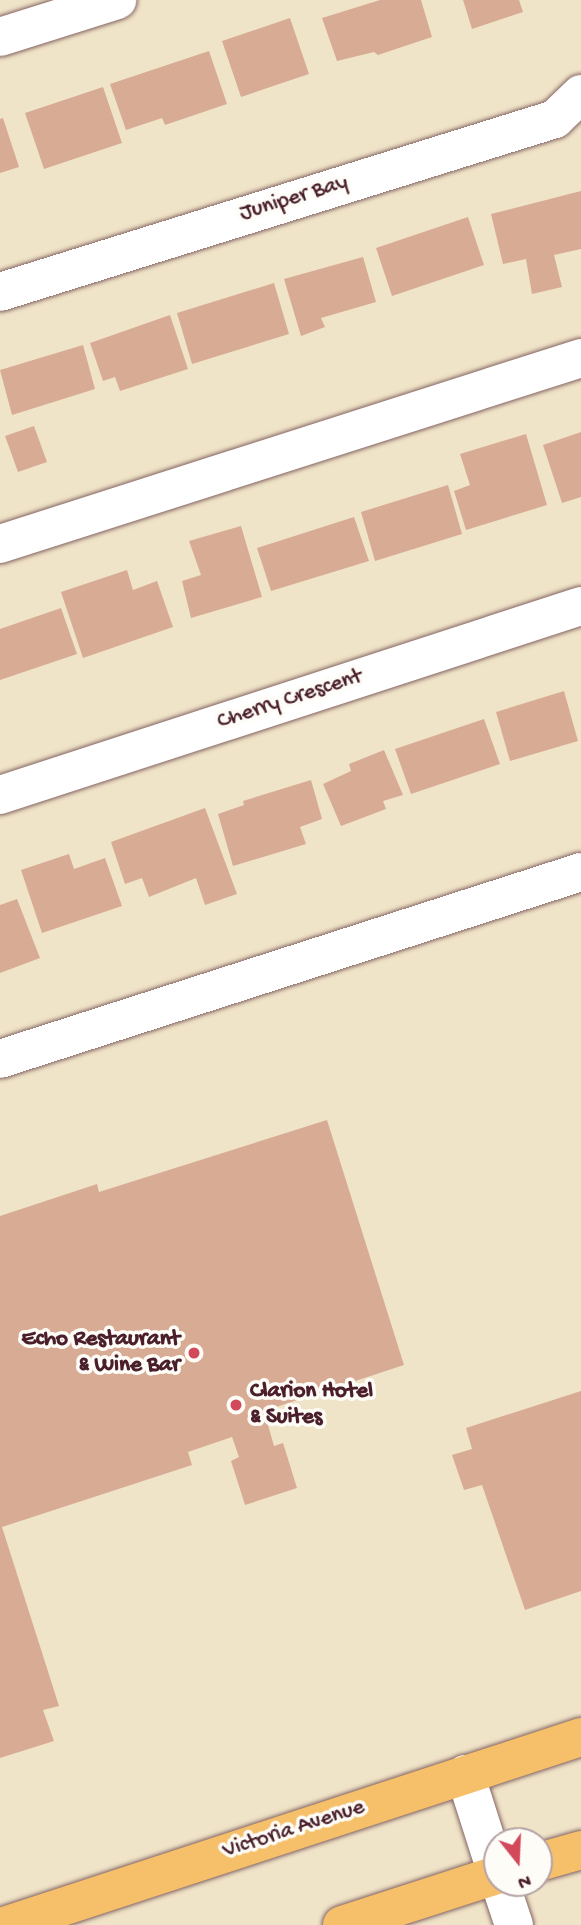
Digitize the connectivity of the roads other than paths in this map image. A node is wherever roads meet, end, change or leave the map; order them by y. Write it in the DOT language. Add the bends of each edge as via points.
graph roads {
  1 [pos="117,0"];
  2 [pos="0,37"];
  3 [pos="581,94"];
  4 [pos="0,292"];
  5 [pos="581,358"];
  6 [pos="0,544"];
  7 [pos="581,606"];
  8 [pos="0,795"];
  9 [pos="581,872"];
  10 [pos="0,1059"];
  11 [pos="581,1737"];
  12 [pos="465,1774"];
  13 [pos="483,1830"];
  14 [pos="581,1850"];
  15 [pos="553,1858"];
  16 [pos="483,1879"];
  17 [pos="505,1897"];
  18 [pos="7,1925"];
  19 [pos="342,1925"];
  20 [pos="514,1925"];
  1 -- 2 [label="street"];
  3 -- 4 [label="street, Juniper Bay" via="555,118"];
  5 -- 6 [label="street"];
  7 -- 8 [label="street, Cherry Crescent"];
  9 -- 10 [label="street"];
  11 -- 12 [label="main road, Victoria Avenue"];
  12 -- 13 [label="street"];
  12 -- 18 [label="main road, Victoria Avenue"];
  14 -- 15 [label="main road"];
  16 -- 19 [label="main road"];
  17 -- 20 [label="street"];
}
